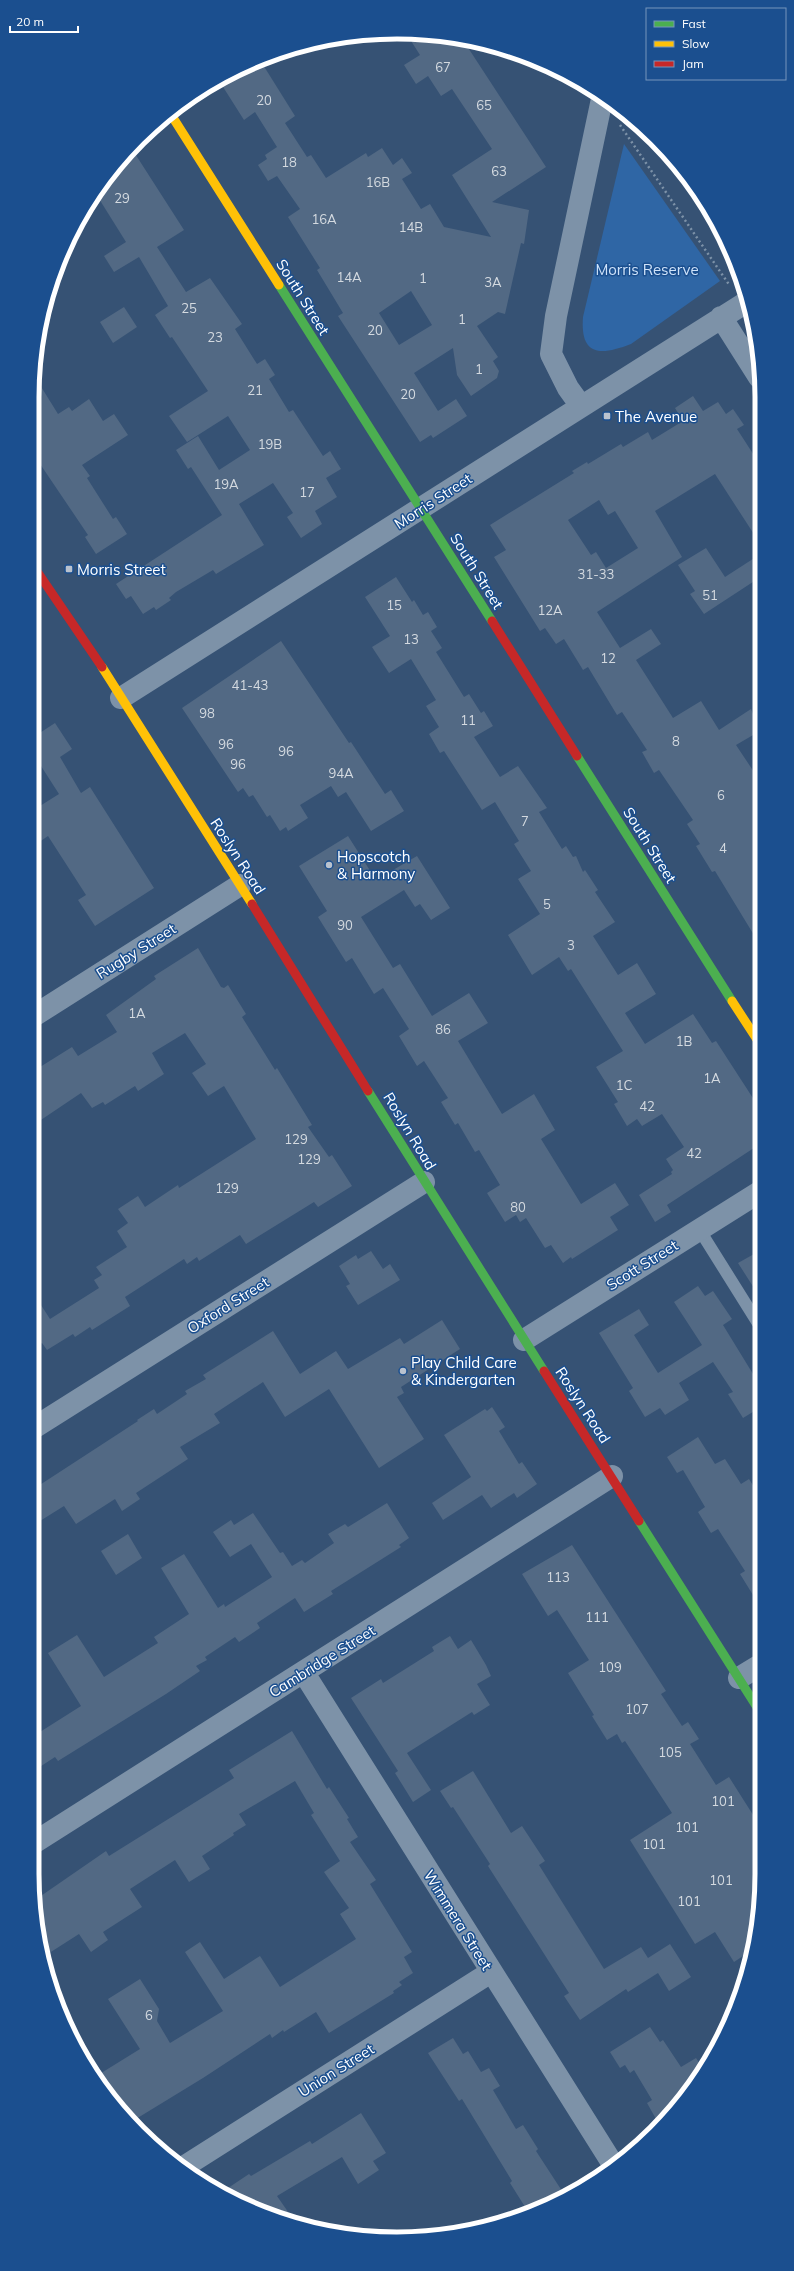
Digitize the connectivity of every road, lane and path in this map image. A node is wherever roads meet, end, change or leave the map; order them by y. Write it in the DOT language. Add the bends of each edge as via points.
graph roads {
  1 [pos="601,103"];
  2 [pos="173,118"];
  3 [pos="618,121"];
  4 [pos="730,287"];
  5 [pos="743,304"];
  6 [pos="721,318"];
  7 [pos="754,369"];
  8 [pos="581,406"];
  9 [pos="421,509"];
  10 [pos="39,575"];
  11 [pos="121,698"];
  12 [pos="240,886"];
  13 [pos="39,1013"];
  14 [pos="755,1036"];
  15 [pos="424,1182"];
  16 [pos="755,1195"];
  17 [pos="699,1229"];
  18 [pos="755,1318"];
  19 [pos="524,1340"];
  20 [pos="39,1425"];
  21 [pos="612,1476"];
  22 [pos="755,1668"];
  23 [pos="304,1673"];
  24 [pos="739,1678"];
  25 [pos="755,1704"];
  26 [pos="39,1840"];
  27 [pos="491,1972"];
  28 [pos="611,2161"];
  29 [pos="188,2164"];
  1 -- 8 [label="street" via="556,316 551,354 568,388"];
  2 -- 9 [label="street, South Street"];
  3 -- 4 [label="path"];
  5 -- 6 [label="street, Morris Street"];
  6 -- 7 [label="street"];
  6 -- 8 [label="street, Morris Street"];
  8 -- 9 [label="street, Morris Street"];
  9 -- 11 [label="street, Morris Street"];
  9 -- 14 [label="street, South Street"];
  10 -- 11 [label="street, Roslyn Road"];
  11 -- 12 [label="street, Roslyn Road"];
  12 -- 13 [label="street, Rugby Street"];
  12 -- 15 [label="street, Roslyn Road"];
  15 -- 19 [label="street, Roslyn Road"];
  15 -- 20 [label="street, Oxford Street"];
  16 -- 17 [label="street, Scott Street"];
  17 -- 18 [label="lane"];
  17 -- 19 [label="street, Scott Street"];
  19 -- 21 [label="street, Roslyn Road"];
  21 -- 23 [label="street, Cambridge Street"];
  21 -- 24 [label="street, Roslyn Road"];
  22 -- 24 [label="street"];
  23 -- 26 [label="street, Cambridge Street"];
  23 -- 27 [label="street, Wimmera Street"];
  24 -- 25 [label="street, Roslyn Road"];
  27 -- 28 [label="street, Wimmera Street"];
  27 -- 29 [label="street, Union Street"];
}
